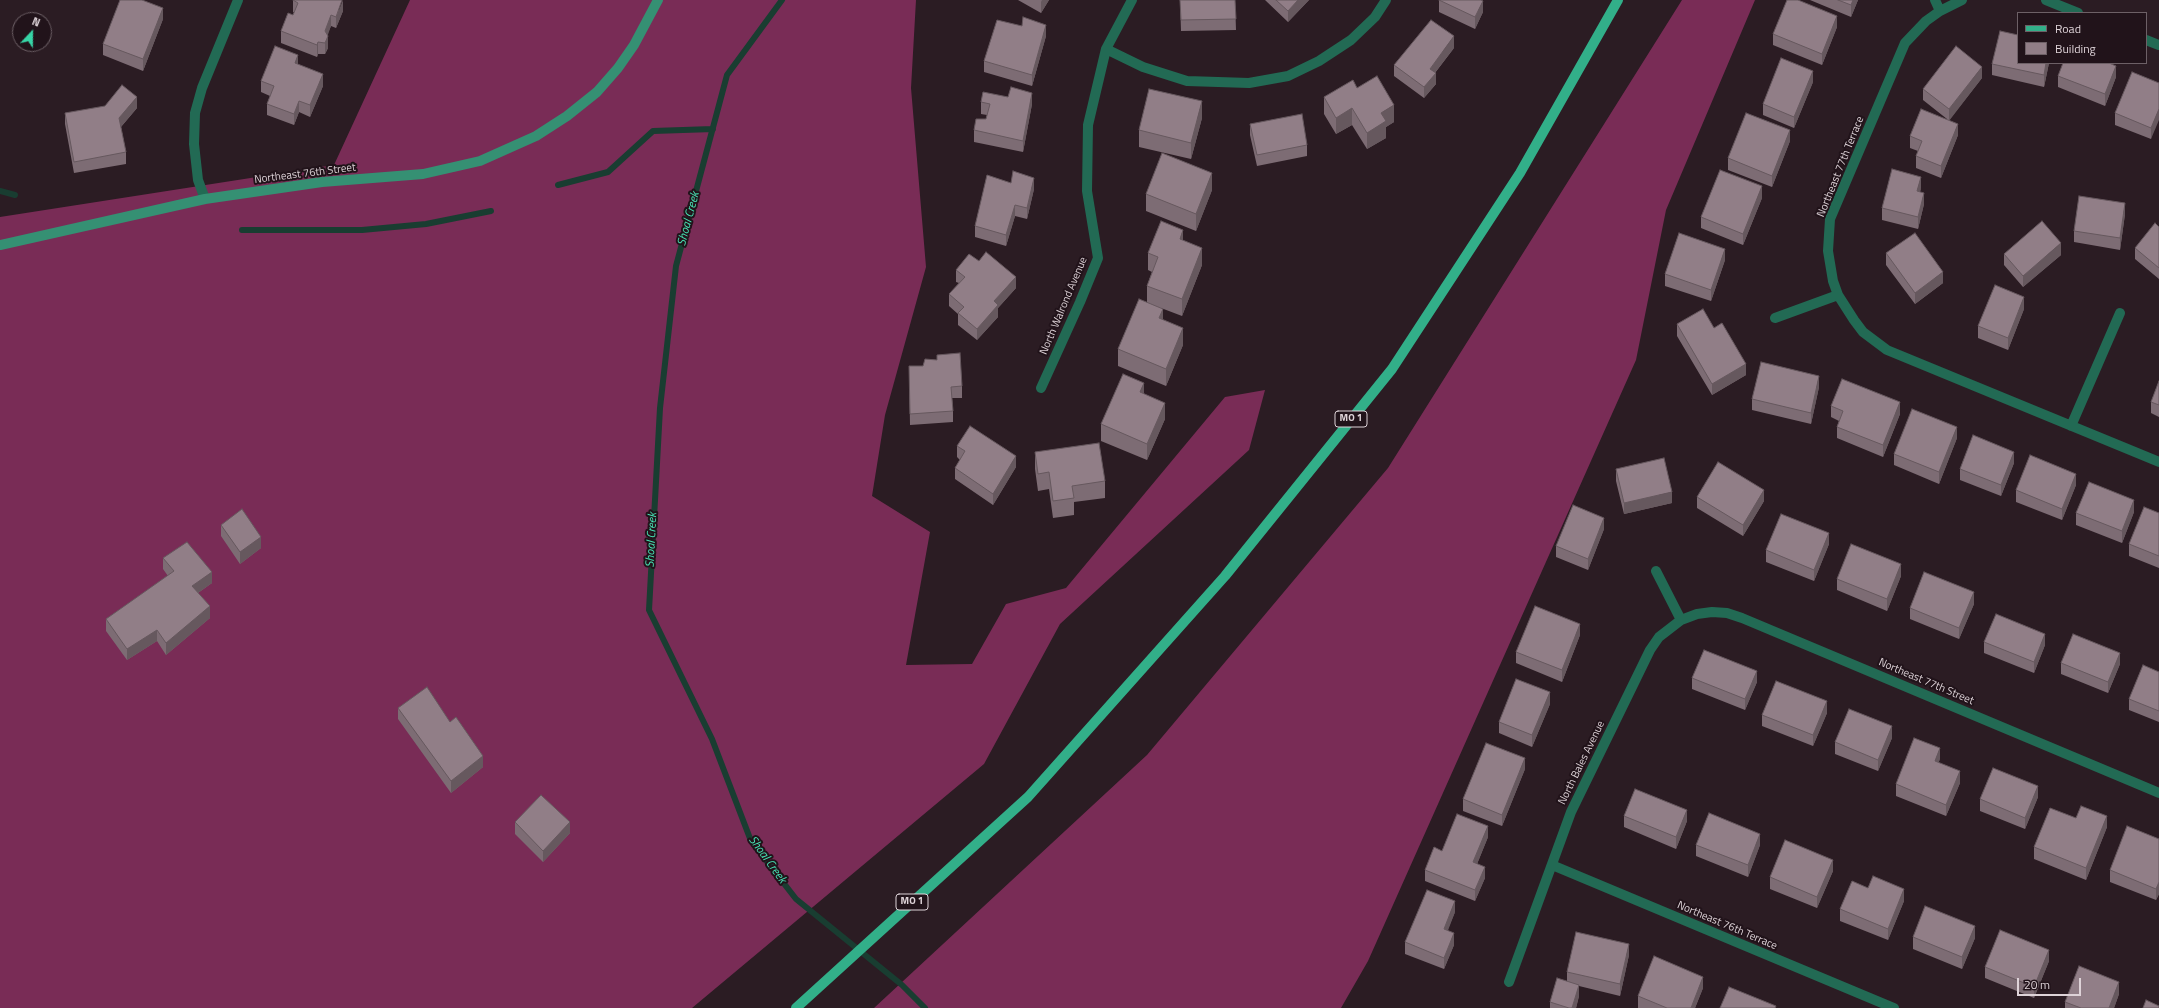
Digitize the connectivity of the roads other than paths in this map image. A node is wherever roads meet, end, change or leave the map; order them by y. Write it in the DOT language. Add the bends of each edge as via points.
graph roads {
  1 [pos="238,0"];
  2 [pos="658,0"];
  3 [pos="1132,0"];
  4 [pos="1386,0"];
  5 [pos="1618,0"];
  6 [pos="1935,0"];
  7 [pos="1962,0"];
  8 [pos="2046,0"];
  9 [pos="1940,11"];
  10 [pos="2076,12"];
  11 [pos="2147,40"];
  12 [pos="2159,45"];
  13 [pos="1106,49"];
  14 [pos="204,198"];
  15 [pos="0,245"];
  16 [pos="1838,295"];
  17 [pos="2120,313"];
  18 [pos="1774,318"];
  19 [pos="1041,388"];
  20 [pos="2071,426"];
  21 [pos="2159,462"];
  22 [pos="1656,571"];
  23 [pos="1681,620"];
  24 [pos="2159,793"];
  25 [pos="1552,866"];
  26 [pos="1508,982"];
  27 [pos="796,1008"];
  28 [pos="1894,1008"];
  1 -- 14 [label="street" via="202,88 195,113 195,158"];
  2 -- 14 [label="street, Northeast 76th Street" via="634,45 597,92 536,136 480,161 423,174 322,182"];
  3 -- 13 [label="street, North Walrond Avenue"];
  4 -- 13 [label="street" via="1375,17 1351,40 1319,61 1288,76 1249,83 1187,81 1143,67"];
  5 -- 27 [label="main road, MO 1" via="1520,173 1392,369 1225,576 1028,797"];
  6 -- 9 [label="street"];
  7 -- 9 [label="street"];
  8 -- 10 [label="street"];
  9 -- 16 [label="street, Northeast 77th Terrace" via="1926,21 1905,43 1830,219 1828,251"];
  11 -- 12 [label="street"];
  13 -- 19 [label="street, North Walrond Avenue" via="1088,125 1087,192 1098,258"];
  14 -- 15 [label="street, Northeast 76th Street"];
  16 -- 18 [label="street"];
  16 -- 20 [label="street, Northeast 77th Terrace" via="1863,332 1887,350"];
  17 -- 20 [label="street"];
  20 -- 21 [label="street, Northeast 77th Terrace"];
  22 -- 23 [label="street"];
  23 -- 24 [label="street, Northeast 77th Street" via="1712,612 1742,618"];
  23 -- 25 [label="street, North Bales Avenue" via="1659,637 1650,650 1572,812"];
  25 -- 26 [label="street, North Bales Avenue"];
  25 -- 28 [label="street, Northeast 76th Terrace"];
}
